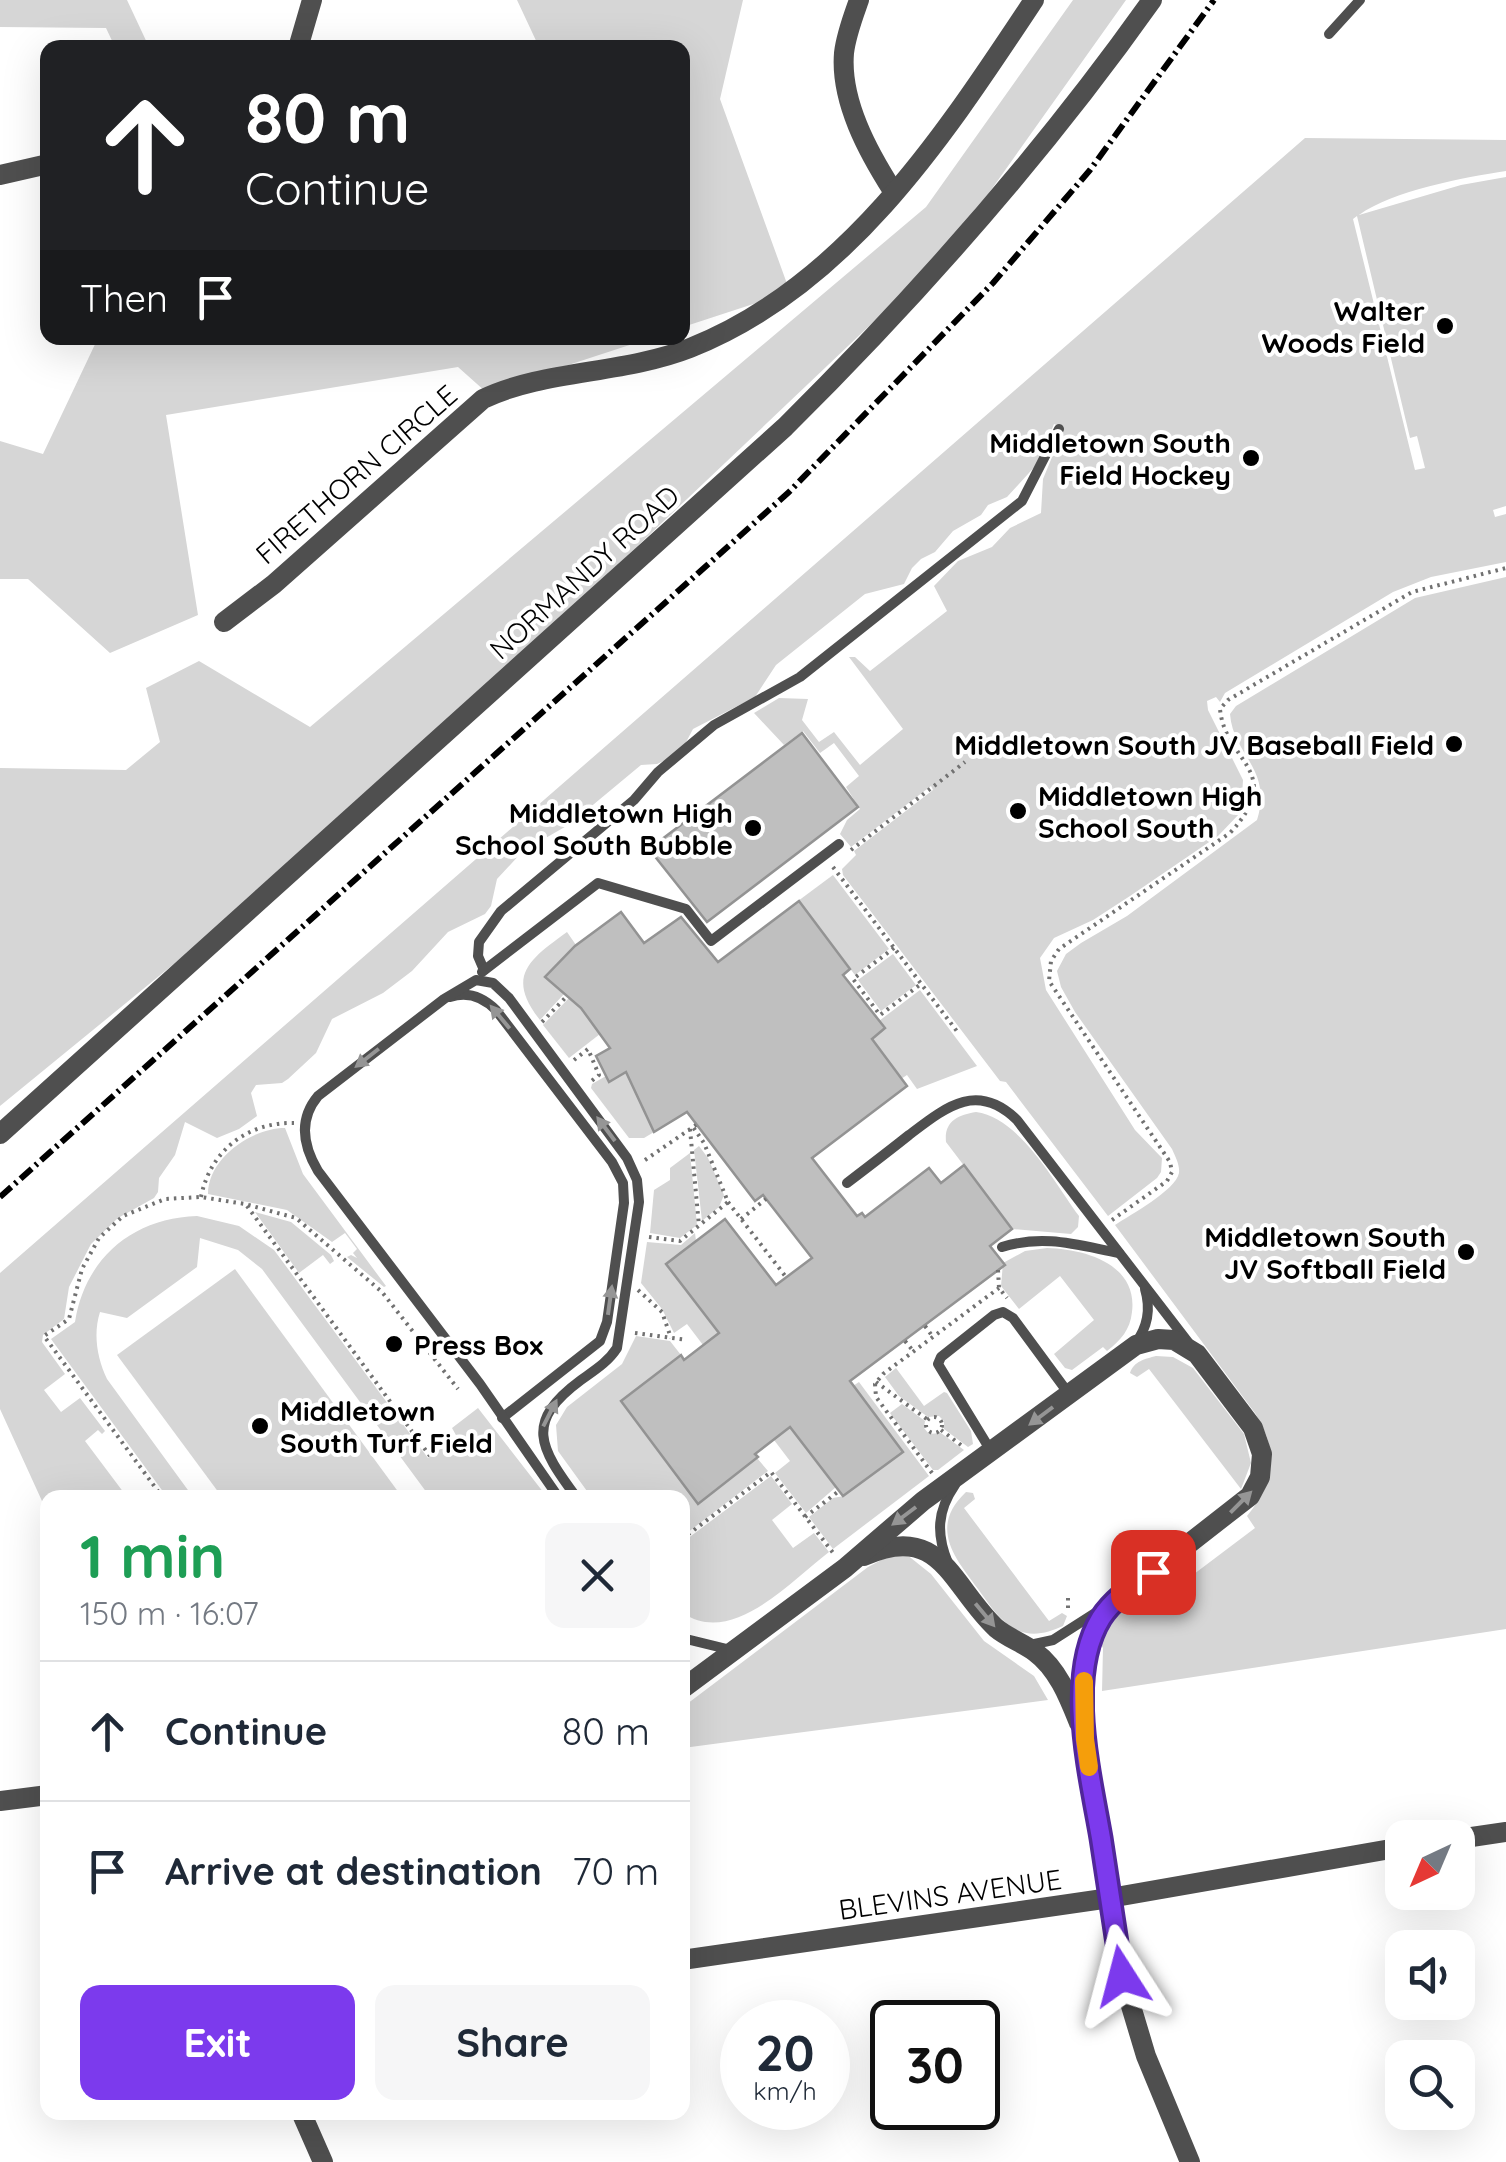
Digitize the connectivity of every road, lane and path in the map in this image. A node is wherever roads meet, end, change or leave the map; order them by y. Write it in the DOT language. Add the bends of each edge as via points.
graph roads {
  1 [pos="312,0"];
  2 [pos="859,0"];
  3 [pos="1034,0"];
  4 [pos="1152,0"];
  5 [pos="1360,0"];
  6 [pos="1329,34"];
  7 [pos="300,40"];
  8 [pos="40,166"];
  9 [pos="0,175"];
  10 [pos="893,191"];
  11 [pos="1059,428"];
  12 [pos="1506,568"];
  13 [pos="224,622"];
  14 [pos="965,762"];
  15 [pos="839,844"];
  16 [pos="828,860"];
  17 [pos="894,948"];
  18 [pos="484,970"];
  19 [pos="465,984"];
  20 [pos="921,984"];
  21 [pos="566,996"];
  22 [pos="444,999"];
  23 [pos="539,1025"];
  24 [pos="959,1034"];
  25 [pos="568,1064"];
  26 [pos="585,1086"];
  27 [pos="304,1124"];
  28 [pos="693,1127"];
  29 [pos="0,1134"];
  30 [pos="641,1162"];
  31 [pos="847,1183"];
  32 [pos="201,1197"];
  33 [pos="766,1199"];
  34 [pos="728,1202"];
  35 [pos="246,1204"];
  36 [pos="741,1218"];
  37 [pos="700,1226"];
  38 [pos="1100,1228"];
  39 [pos="644,1236"];
  40 [pos="1002,1246"];
  41 [pos="1120,1254"];
  42 [pos="998,1270"];
  43 [pos="786,1277"];
  44 [pos="1139,1278"];
  45 [pos="999,1288"];
  46 [pos="636,1289"];
  47 [pos="1016,1310"];
  48 [pos="924,1326"];
  49 [pos="630,1333"];
  50 [pos="933,1337"];
  51 [pos="672,1338"];
  52 [pos="687,1340"];
  53 [pos="905,1340"];
  54 [pos="1131,1348"];
  55 [pos="914,1352"];
  56 [pos="1197,1354"];
  57 [pos="876,1382"];
  58 [pos="458,1389"];
  59 [pos="1069,1394"];
  60 [pos="502,1418"];
  61 [pos="928,1420"];
  62 [pos="940,1430"];
  63 [pos="992,1452"];
  64 [pos="430,1456"];
  65 [pos="969,1461"];
  66 [pos="935,1477"];
  67 [pos="157,1490"];
  68 [pos="553,1490"];
  69 [pos="571,1490"];
  70 [pos="839,1491"];
  71 [pos="805,1516"];
  72 [pos="690,1533"];
  73 [pos="839,1561"];
  74 [pos="955,1575"];
  75 [pos="1124,1594"];
  76 [pos="1068,1598"];
  77 [pos="1068,1610"];
  78 [pos="690,1640"];
  79 [pos="1024,1645"];
  80 [pos="736,1651"];
  81 [pos="690,1683"];
  82 [pos="1085,1739"];
  83 [pos="40,1796"];
  84 [pos="0,1801"];
  85 [pos="1506,1832"];
  86 [pos="1475,1837"];
  87 [pos="1385,1849"];
  88 [pos="1110,1898"];
  89 [pos="690,1959"];
  90 [pos="305,2120"];
  91 [pos="323,2162"];
  92 [pos="1190,2162"];
  1 -- 7 [label="street"];
  2 -- 10 [label="street" via="844,50 848,90 870,156"];
  3 -- 10 [label="street, FIRETHORN CIRCLE" via="958,114"];
  4 -- 29 [label="street, NORMANDY ROAD" via="1032,159 827,385"];
  5 -- 6 [label="lane"];
  8 -- 9 [label="street"];
  10 -- 13 [label="street, FIRETHORN CIRCLE" via="808,278 734,328 632,366 514,387 483,399"];
  11 -- 18 [label="lane" via="1022,501 800,677 714,725 501,911 479,942"];
  12 -- 38 [label="path" via="1412,592 1228,700 1220,708 1221,721 1253,774 1246,816 1059,949 1051,962 1050,981 1172,1172"];
  14 -- 16 [label="path"];
  15 -- 16 [label="lane"];
  16 -- 17 [label="path"];
  16 -- 18 [label="lane" via="711,941 686,909 598,883"];
  17 -- 20 [label="path"];
  17 -- 20 [label="path" via="853,979 880,1016"];
  18 -- 19 [label="lane"];
  19 -- 22 [label="lane"];
  69 -- 19 [label="lane, one-way" via="546,1454 544,1421 558,1398 617,1348 637,1180 619,1145 504,993 482,979"];
  20 -- 24 [label="path"];
  21 -- 23 [label="path"];
  22 -- 27 [label="lane, one-way" via="327,1088"];
  60 -- 22 [label="lane, one-way" via="600,1341 624,1190 612,1162 496,1010 468,994"];
  25 -- 26 [label="path" via="588,1048 599,1075"];
  27 -- 32 [label="path" via="270,1124 240,1137 211,1167"];
  27 -- 60 [label="lane" via="318,1171"];
  28 -- 30 [label="path"];
  28 -- 34 [label="path"];
  28 -- 37 [label="path"];
  31 -- 38 [label="lane" via="949,1106 984,1100 1018,1120"];
  32 -- 35 [label="path"];
  32 -- 67 [label="path" via="165,1199 123,1216 99,1238 82,1269 69,1319 44,1336"];
  33 -- 36 [label="path"];
  34 -- 36 [label="path"];
  34 -- 37 [label="path"];
  35 -- 58 [label="path" via="296,1218 382,1292"];
  35 -- 64 [label="path"];
  36 -- 43 [label="path"];
  37 -- 39 [label="path" via="680,1241"];
  38 -- 41 [label="lane"];
  40 -- 41 [label="lane" via="1046,1239"];
  41 -- 44 [label="lane"];
  42 -- 45 [label="path"];
  44 -- 54 [label="lane" via="1148,1313"];
  44 -- 56 [label="lane"];
  45 -- 47 [label="path"];
  45 -- 50 [label="path"];
  46 -- 51 [label="path" via="662,1312"];
  48 -- 50 [label="path"];
  49 -- 51 [label="path"];
  50 -- 55 [label="path"];
  51 -- 52 [label="path"];
  53 -- 55 [label="path"];
  54 -- 56 [label="street" via="1166,1338"];
  54 -- 59 [label="street"];
  55 -- 57 [label="path"];
  75 -- 56 [label="street, one-way" via="1241,1505 1260,1476 1254,1428"];
  57 -- 61 [label="path"];
  57 -- 66 [label="path" via="876,1397"];
  59 -- 63 [label="street, one-way"];
  59 -- 63 [label="lane" via="1013,1318 994,1316 938,1362"];
  60 -- 68 [label="lane"];
  61 -- 62 [label="path" via="939,1419"];
  61 -- 62 [label="path" via="930,1432"];
  62 -- 65 [label="path"];
  63 -- 65 [label="street"];
  65 -- 73 [label="street, one-way"];
  65 -- 74 [label="lane" via="939,1522"];
  70 -- 71 [label="path"];
  71 -- 72 [label="path" via="771,1472"];
  71 -- 73 [label="path"];
  73 -- 74 [label="street" via="911,1546"];
  73 -- 80 [label="street"];
  74 -- 79 [label="street, one-way" via="995,1626"];
  75 -- 79 [label="lane" via="1054,1640"];
  75 -- 82 [label="street" via="1101,1618 1087,1650"];
  76 -- 77 [label="path"];
  78 -- 80 [label="lane"];
  79 -- 82 [label="street" via="1056,1675"];
  80 -- 81 [label="street"];
  82 -- 88 [label="street"];
  83 -- 84 [label="street"];
  85 -- 86 [label="street"];
  87 -- 88 [label="street, BLEVINS AVENUE"];
  88 -- 89 [label="street, BLEVINS AVENUE"];
  88 -- 92 [label="street" via="1132,2018"];
  90 -- 91 [label="street"];
}
